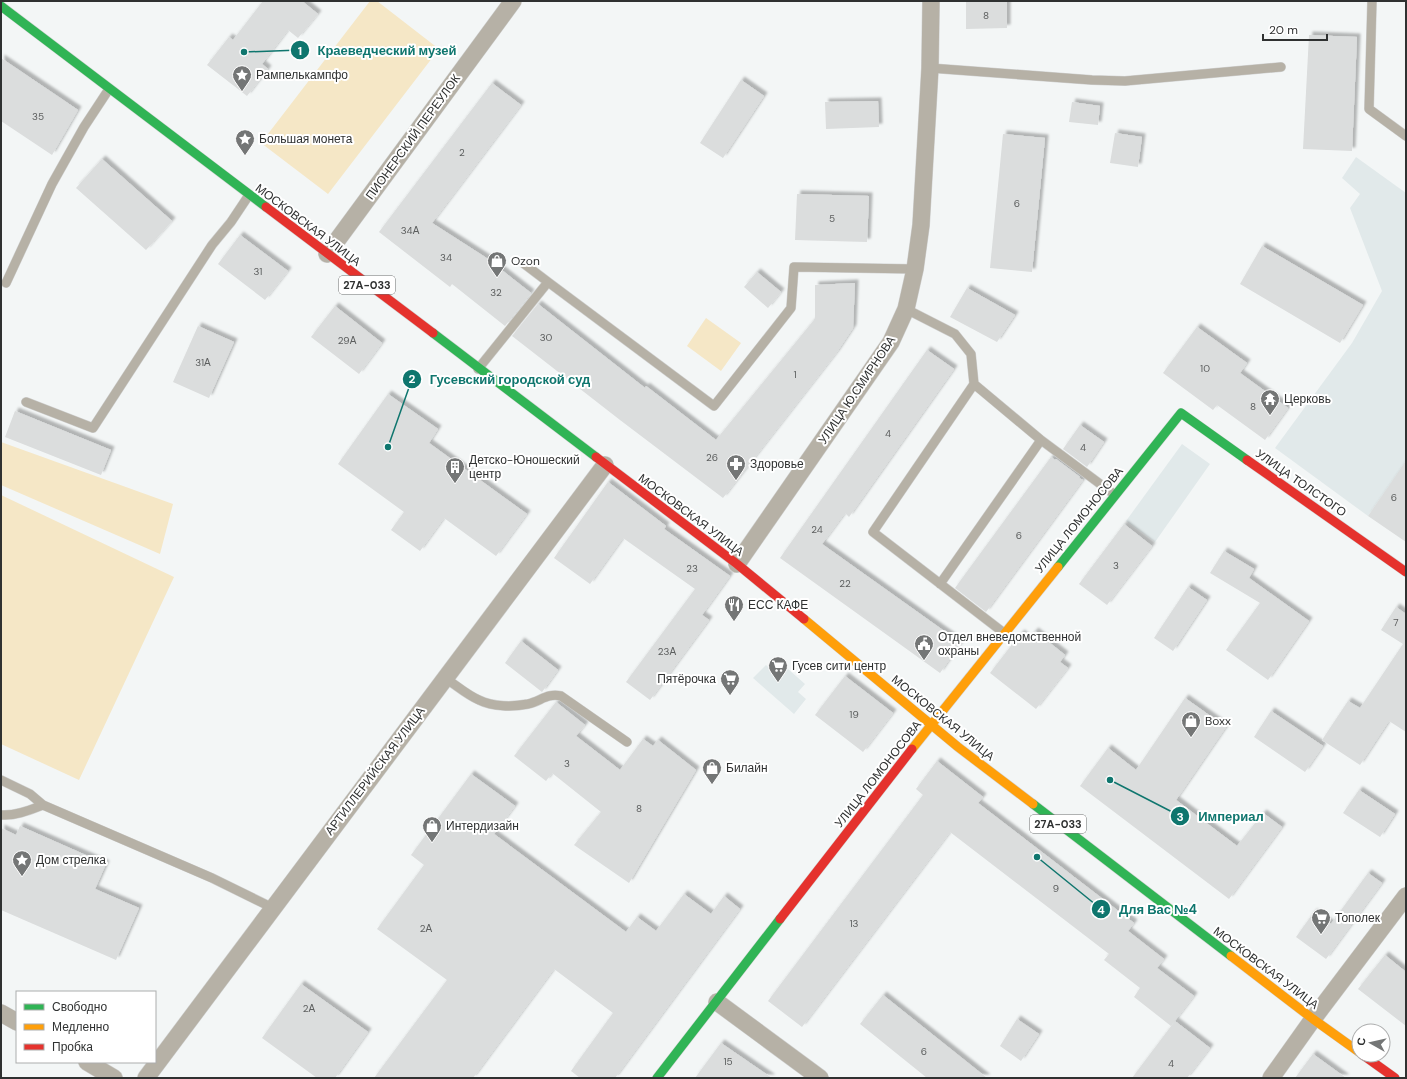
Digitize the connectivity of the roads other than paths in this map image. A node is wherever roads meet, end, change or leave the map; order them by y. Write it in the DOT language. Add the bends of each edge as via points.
graph roads {
  1 [pos="513,1"];
  2 [pos="931,1"];
  3 [pos="1372,1"];
  4 [pos="1,6"];
  5 [pos="1280,67"];
  6 [pos="930,68"];
  7 [pos="109,88"];
  8 [pos="1406,136"];
  9 [pos="249,195"];
  10 [pos="327,254"];
  11 [pos="523,263"];
  12 [pos="915,269"];
  13 [pos="548,282"];
  14 [pos="6,283"];
  15 [pos="906,309"];
  16 [pos="478,369"];
  17 [pos="974,384"];
  18 [pos="26,402"];
  19 [pos="1181,412"];
  20 [pos="1041,440"];
  21 [pos="604,465"];
  22 [pos="1115,495"];
  23 [pos="737,564"];
  24 [pos="1406,572"];
  25 [pos="940,584"];
  26 [pos="1004,633"];
  27 [pos="445,678"];
  28 [pos="931,725"];
  29 [pos="627,742"];
  30 [pos="1,780"];
  31 [pos="43,804"];
  32 [pos="1,815"];
  33 [pos="1406,896"];
  34 [pos="273,908"];
  35 [pos="717,1002"];
  36 [pos="1,1013"];
  37 [pos="1313,1019"];
  38 [pos="16,1021"];
  39 [pos="1351,1046"];
  40 [pos="89,1063"];
  41 [pos="1374,1063"];
  42 [pos="114,1078"];
  43 [pos="146,1078"];
  44 [pos="657,1078"];
  45 [pos="820,1078"];
  46 [pos="1271,1078"];
  47 [pos="1395,1078"];
  1 -- 10 [label="street, ПИОНЕРСКИЙ ПЕРЕУЛОК"];
  2 -- 6 [label="street, УЛИЦА Ю.СМИРНОВА"];
  3 -- 8 [label="lane" via="1368,109"];
  4 -- 7 [label="main road, МОСКОВСКАЯ УЛИЦА / 27А-033"];
  5 -- 6 [label="lane" via="1126,81"];
  6 -- 12 [label="street, УЛИЦА Ю.СМИРНОВА" via="921,225"];
  7 -- 9 [label="main road, МОСКОВСКАЯ УЛИЦА / 27А-033"];
  7 -- 14 [label="lane" via="52,184"];
  9 -- 10 [label="main road, МОСКОВСКАЯ УЛИЦА / 27А-033"];
  9 -- 18 [label="lane" via="212,245 93,428"];
  10 -- 16 [label="main road, МОСКОВСКАЯ УЛИЦА / 27А-033"];
  11 -- 13 [label="lane"];
  12 -- 13 [label="lane" via="794,267 791,308 714,406"];
  12 -- 15 [label="street, УЛИЦА Ю.СМИРНОВА"];
  13 -- 16 [label="lane"];
  15 -- 17 [label="lane" via="955,334 971,354"];
  15 -- 23 [label="street, УЛИЦА Ю.СМИРНОВА" via="891,342"];
  16 -- 21 [label="main road, МОСКОВСКАЯ УЛИЦА / 27А-033"];
  17 -- 20 [label="lane"];
  17 -- 25 [label="lane" via="873,532"];
  19 -- 22 [label="main road, УЛИЦА ЛОМОНОСОВА"];
  19 -- 24 [label="main road, УЛИЦА ТОЛСТОГО"];
  20 -- 22 [label="lane"];
  20 -- 25 [label="lane"];
  21 -- 23 [label="main road, МОСКОВСКАЯ УЛИЦА / 27А-033"];
  21 -- 27 [label="street, АРТИЛЛЕРИЙСКАЯ УЛИЦА"];
  22 -- 26 [label="main road, УЛИЦА ЛОМОНОСОВА"];
  23 -- 28 [label="main road, МОСКОВСКАЯ УЛИЦА / 27А-033"];
  25 -- 26 [label="lane"];
  26 -- 28 [label="main road, УЛИЦА ЛОМОНОСОВА"];
  27 -- 29 [label="lane" via="479,700 495,704 513,706 529,704 552,694 560,696"];
  27 -- 34 [label="street, АРТИЛЛЕРИЙСКАЯ УЛИЦА"];
  28 -- 35 [label="main road, УЛИЦА ЛОМОНОСОВА"];
  28 -- 37 [label="main road, МОСКОВСКАЯ УЛИЦА / 27А-033"];
  30 -- 31 [label="lane" via="30,794"];
  31 -- 32 [label="lane" via="21,813"];
  31 -- 34 [label="lane" via="212,878"];
  33 -- 37 [label="street"];
  34 -- 43 [label="street, АРТИЛЛЕРИЙСКАЯ УЛИЦА"];
  35 -- 44 [label="main road, УЛИЦА ЛОМОНОСОВА"];
  35 -- 45 [label="street"];
  36 -- 38 [label="street"];
  37 -- 39 [label="main road, МОСКОВСКАЯ УЛИЦА / 27А-033"];
  37 -- 46 [label="street"];
  40 -- 42 [label="street"];
  41 -- 47 [label="main road"];
}
